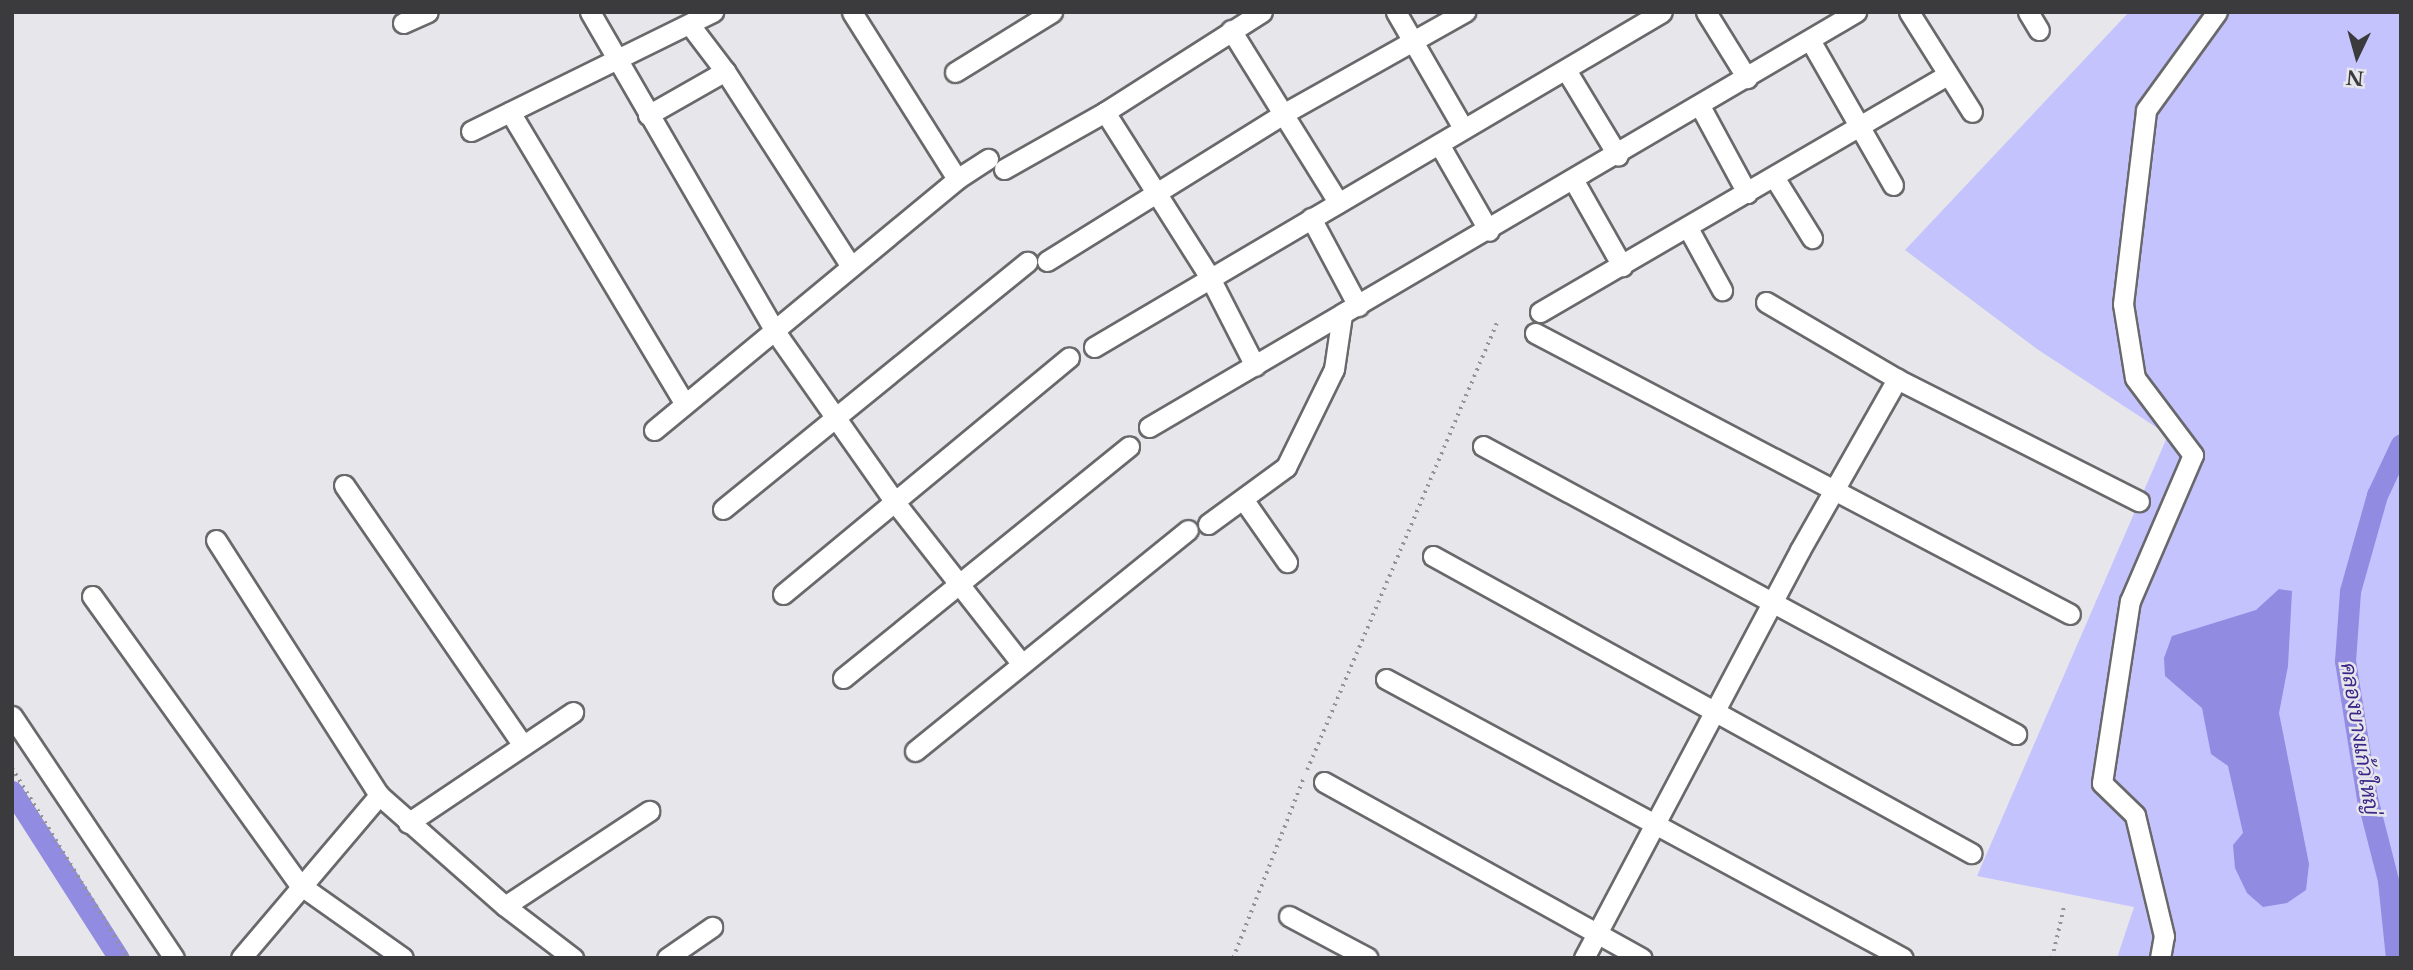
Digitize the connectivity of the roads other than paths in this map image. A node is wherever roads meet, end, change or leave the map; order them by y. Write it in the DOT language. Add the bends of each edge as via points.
graph roads {
  1 [pos="428,12"];
  2 [pos="590,12"];
  3 [pos="713,12"];
  4 [pos="852,12"];
  5 [pos="1052,12"];
  6 [pos="1262,12"];
  7 [pos="1396,12"];
  8 [pos="1465,12"];
  9 [pos="1662,12"];
  10 [pos="1706,12"];
  11 [pos="1856,12"];
  12 [pos="1909,12"];
  13 [pos="2028,12"];
  14 [pos="2217,12"];
  15 [pos="403,23"];
  16 [pos="690,25"];
  17 [pos="1231,30"];
  18 [pos="2039,30"];
  19 [pos="1810,40"];
  20 [pos="1413,42"];
  21 [pos="616,60"];
  22 [pos="1566,70"];
  23 [pos="725,71"];
  24 [pos="955,72"];
  25 [pos="1948,75"];
  26 [pos="1747,78"];
  27 [pos="1700,106"];
  28 [pos="510,112"];
  29 [pos="1105,112"];
  30 [pos="1972,112"];
  31 [pos="1283,114"];
  32 [pos="648,115"];
  33 [pos="1860,127"];
  34 [pos="1463,128"];
  35 [pos="471,131"];
  36 [pos="1439,144"];
  37 [pos="1618,156"];
  38 [pos="1774,177"];
  39 [pos="957,179"];
  40 [pos="1574,181"];
  41 [pos="1893,186"];
  42 [pos="1158,190"];
  43 [pos="1747,193"];
  44 [pos="1338,202"];
  45 [pos="1311,218"];
  46 [pos="1688,228"];
  47 [pos="1489,231"];
  48 [pos="1812,238"];
  49 [pos="850,265"];
  50 [pos="1622,266"];
  51 [pos="1209,276"];
  52 [pos="1722,290"];
  53 [pos="1766,302"];
  54 [pos="1350,311"];
  55 [pos="1540,312"];
  56 [pos="774,330"];
  57 [pos="1535,333"];
  58 [pos="1094,347"];
  59 [pos="1069,357"];
  60 [pos="1255,366"];
  61 [pos="1896,379"];
  62 [pos="685,404"];
  63 [pos="834,416"];
  64 [pos="1149,427"];
  65 [pos="654,429"];
  66 [pos="1129,446"];
  67 [pos="1483,446"];
  68 [pos="344,485"];
  69 [pos="1834,490"];
  70 [pos="1242,499"];
  71 [pos="2139,500"];
  72 [pos="894,501"];
  73 [pos="723,509"];
  74 [pos="1208,524"];
  75 [pos="1188,530"];
  76 [pos="216,540"];
  77 [pos="1433,556"];
  78 [pos="1287,562"];
  79 [pos="960,585"];
  80 [pos="783,594"];
  81 [pos="92,596"];
  82 [pos="1773,603"];
  83 [pos="2070,614"];
  84 [pos="1022,664"];
  85 [pos="843,678"];
  86 [pos="1385,678"];
  87 [pos="573,712"];
  88 [pos="1716,712"];
  89 [pos="12,716"];
  90 [pos="2016,734"];
  91 [pos="523,745"];
  92 [pos="915,751"];
  93 [pos="1324,782"];
  94 [pos="379,795"];
  95 [pos="649,811"];
  96 [pos="408,823"];
  97 [pos="1657,825"];
  98 [pos="1971,853"];
  99 [pos="300,885"];
  100 [pos="505,906"];
  101 [pos="1289,916"];
  102 [pos="712,927"];
  103 [pos="1597,933"];
  104 [pos="174,958"];
  105 [pos="241,958"];
  106 [pos="403,958"];
  107 [pos="573,958"];
  108 [pos="667,958"];
  109 [pos="1368,958"];
  110 [pos="1584,958"];
  111 [pos="1641,958"];
  112 [pos="1903,958"];
  113 [pos="2160,958"];
  1 -- 15 [label="street"];
  2 -- 21 [label="street"];
  3 -- 16 [label="street"];
  4 -- 39 [label="street"];
  5 -- 24 [label="street"];
  6 -- 17 [label="street"];
  7 -- 20 [label="street"];
  8 -- 20 [label="street"];
  9 -- 22 [label="street"];
  10 -- 26 [label="street"];
  11 -- 19 [label="street"];
  12 -- 25 [label="street"];
  13 -- 18 [label="street"];
  14 -- 113 [label="street" via="2146,110 2123,304 2135,378 2193,455 2130,601 2102,783 2135,815 2164,936"];
  16 -- 21 [label="street"];
  16 -- 23 [label="street"];
  17 -- 29 [label="street"];
  17 -- 31 [label="street"];
  19 -- 26 [label="street"];
  19 -- 33 [label="street"];
  20 -- 31 [label="street"];
  20 -- 34 [label="street"];
  21 -- 28 [label="street"];
  21 -- 32 [label="street"];
  22 -- 34 [label="street"];
  22 -- 37 [label="street"];
  23 -- 32 [label="street"];
  23 -- 49 [label="street"];
  25 -- 30 [label="street"];
  25 -- 33 [label="street"];
  26 -- 27 [label="street"];
  27 -- 37 [label="street"];
  27 -- 43 [label="street"];
  28 -- 35 [label="street"];
  28 -- 62 [label="street"];
  29 -- 39 [label="street"];
  29 -- 42 [label="street"];
  31 -- 42 [label="street"];
  31 -- 44 [label="street"];
  32 -- 56 [label="street"];
  33 -- 38 [label="street"];
  33 -- 41 [label="street"];
  34 -- 36 [label="street"];
  36 -- 44 [label="street"];
  36 -- 47 [label="street"];
  37 -- 40 [label="street"];
  38 -- 43 [label="street"];
  38 -- 48 [label="street"];
  39 -- 49 [label="street"];
  40 -- 47 [label="street"];
  40 -- 50 [label="street"];
  42 -- 51 [label="street"];
  42 -- 63 [label="street" via="1037,261"];
  43 -- 46 [label="street"];
  44 -- 45 [label="street"];
  45 -- 51 [label="street"];
  45 -- 54 [label="street"];
  46 -- 50 [label="street"];
  46 -- 52 [label="street"];
  47 -- 54 [label="street"];
  49 -- 56 [label="street"];
  50 -- 55 [label="street"];
  51 -- 58 [label="street"];
  51 -- 60 [label="street"];
  53 -- 61 [label="street"];
  54 -- 60 [label="street"];
  54 -- 70 [label="street" via="1334,369 1286,467"];
  56 -- 62 [label="street"];
  56 -- 63 [label="street"];
  57 -- 69 [label="street"];
  59 -- 72 [label="street"];
  60 -- 64 [label="street"];
  61 -- 69 [label="street"];
  61 -- 71 [label="street"];
  62 -- 65 [label="street"];
  63 -- 72 [label="street"];
  63 -- 73 [label="street"];
  66 -- 79 [label="street"];
  67 -- 82 [label="street"];
  68 -- 91 [label="street"];
  69 -- 82 [label="street"];
  69 -- 83 [label="street"];
  70 -- 74 [label="street"];
  70 -- 78 [label="street"];
  72 -- 79 [label="street"];
  72 -- 80 [label="street"];
  75 -- 84 [label="street"];
  76 -- 94 [label="street"];
  77 -- 88 [label="street"];
  79 -- 84 [label="street"];
  79 -- 85 [label="street"];
  81 -- 99 [label="street"];
  82 -- 88 [label="street"];
  82 -- 90 [label="street"];
  84 -- 92 [label="street"];
  86 -- 97 [label="street"];
  87 -- 91 [label="street"];
  88 -- 97 [label="street"];
  88 -- 98 [label="street"];
  89 -- 104 [label="street"];
  91 -- 96 [label="street"];
  93 -- 103 [label="street"];
  94 -- 96 [label="street"];
  94 -- 99 [label="street"];
  95 -- 100 [label="street"];
  96 -- 100 [label="street"];
  97 -- 103 [label="street"];
  97 -- 112 [label="street"];
  99 -- 105 [label="street"];
  99 -- 106 [label="street"];
  100 -- 107 [label="street"];
  101 -- 109 [label="street"];
  102 -- 108 [label="street"];
  103 -- 110 [label="street"];
  103 -- 111 [label="street"];
}
